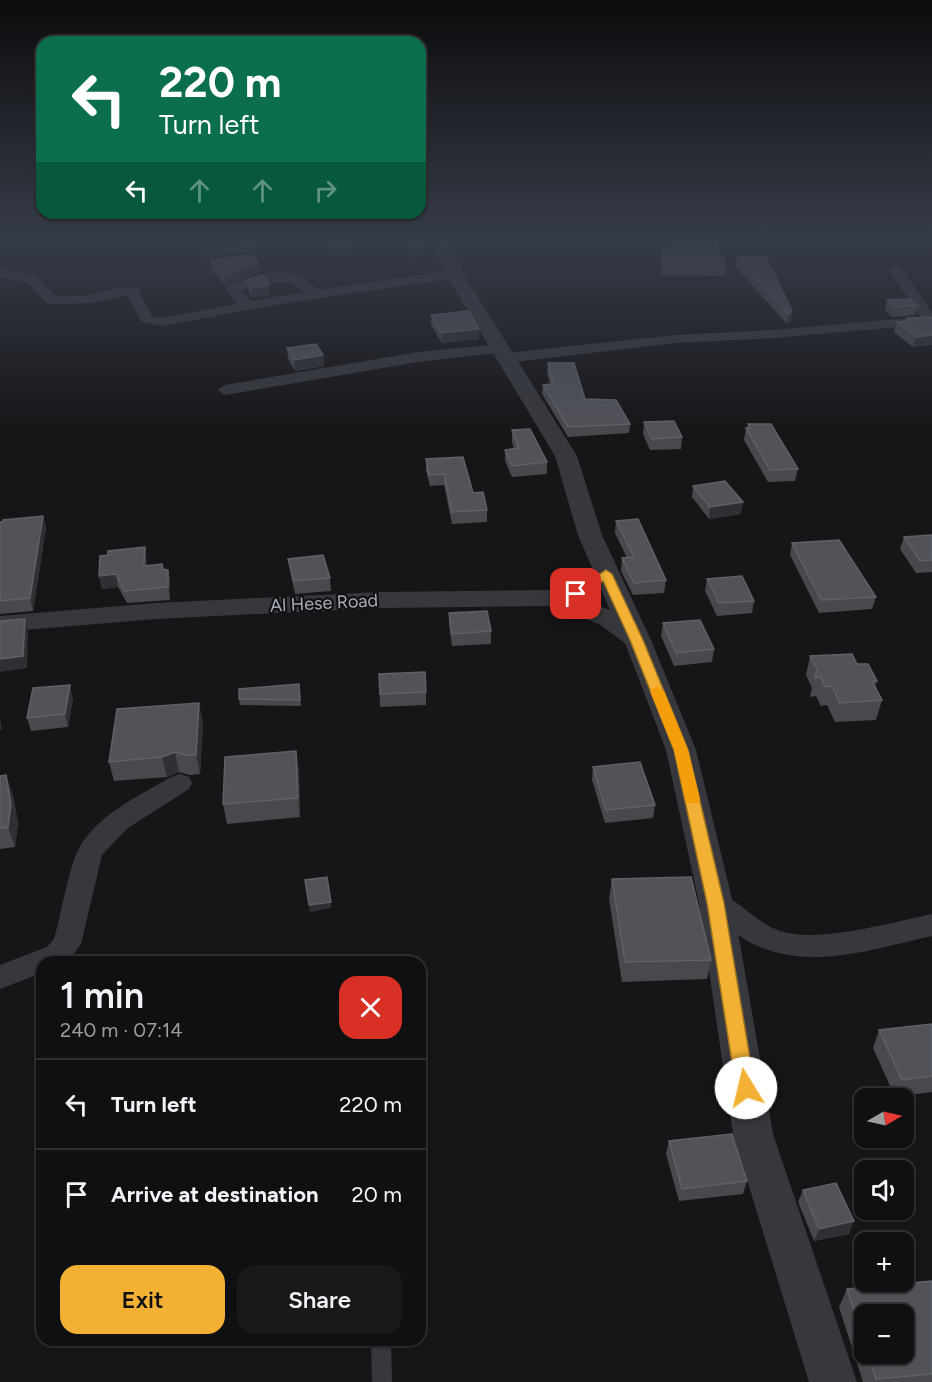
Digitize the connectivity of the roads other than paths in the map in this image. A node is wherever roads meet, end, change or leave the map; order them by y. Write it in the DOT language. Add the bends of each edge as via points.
graph roads {
  1 [pos="139,303"];
  2 [pos="245,303"];
  3 [pos="262,303"];
  4 [pos="474,303"];
  5 [pos="919,303"];
  6 [pos="247,306"];
  7 [pos="931,320"];
  8 [pos="503,353"];
  9 [pos="225,390"];
  10 [pos="606,574"];
  11 [pos="550,598"];
  12 [pos="0,624"];
  13 [pos="637,640"];
  14 [pos="180,783"];
  15 [pos="716,903"];
  16 [pos="932,925"];
  17 [pos="54,956"];
  18 [pos="36,963"];
  19 [pos="0,977"];
  20 [pos="381,1346"];
  21 [pos="382,1382"];
  22 [pos="833,1382"];
  1 -- 6 [label="street" via="153,322"];
  2 -- 6 [label="street"];
  3 -- 6 [label="street"];
  4 -- 8 [label="street"];
  5 -- 7 [label="street"];
  7 -- 8 [label="street"];
  8 -- 9 [label="street" via="418,357"];
  8 -- 10 [label="street" via="566,456"];
  10 -- 11 [label="street" via="576,594"];
  10 -- 13 [label="street"];
  11 -- 12 [label="street, Al Hese Road" via="380,600 156,611"];
  11 -- 13 [label="street, Al Hese Road" via="608,618"];
  13 -- 15 [label="street" via="681,750"];
  14 -- 17 [label="street" via="113,824 98,840 90,852 67,944"];
  15 -- 16 [label="street" via="770,940 799,947 861,940"];
  15 -- 22 [label="street" via="753,1134"];
  18 -- 19 [label="street"];
  20 -- 21 [label="lane"];
}
